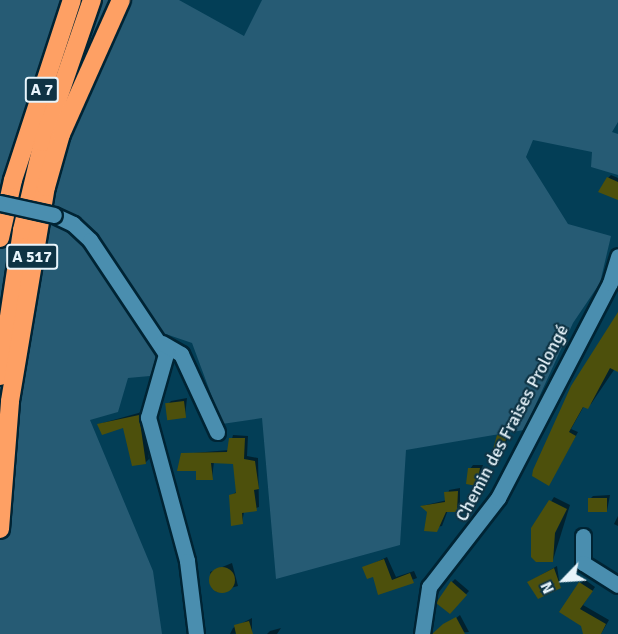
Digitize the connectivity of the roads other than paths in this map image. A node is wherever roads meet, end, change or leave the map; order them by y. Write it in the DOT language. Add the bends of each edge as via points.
graph roads {
  1 [pos="60,0"];
  2 [pos="72,0"];
  3 [pos="92,0"];
  4 [pos="121,0"];
  5 [pos="13,180"];
  6 [pos="0,203"];
  7 [pos="0,238"];
  8 [pos="618,256"];
  9 [pos="162,343"];
  10 [pos="0,376"];
  11 [pos="217,432"];
  12 [pos="0,529"];
  13 [pos="583,536"];
  14 [pos="618,585"];
  15 [pos="196,634"];
  16 [pos="422,634"];
  1 -- 5 [label="highway"];
  2 -- 5 [label="highway, A 7"];
  3 -- 10 [label="highway, A 7" via="40,153 22,230"];
  4 -- 12 [label="highway, A 517" via="61,134 46,187 10,401"];
  5 -- 7 [label="highway, A 7"];
  6 -- 9 [label="street, bridge" via="54,215 74,224 90,240"];
  8 -- 16 [label="street, Chemin des Fraises Prolongé" via="610,283 498,498 429,587"];
  9 -- 11 [label="street" via="181,354"];
  9 -- 15 [label="street" via="165,363 148,417 187,561"];
  13 -- 14 [label="street" via="583,563"];
}
